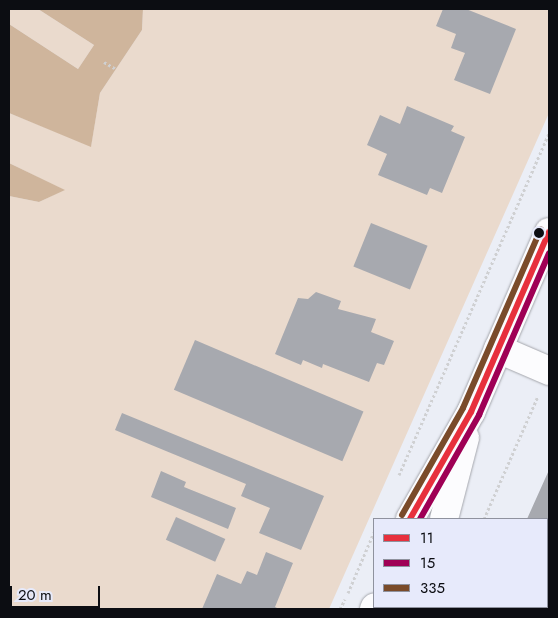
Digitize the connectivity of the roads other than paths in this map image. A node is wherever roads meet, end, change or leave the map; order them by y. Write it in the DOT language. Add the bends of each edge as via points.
graph roads {
  1 [pos="549,232"];
  2 [pos="498,349"];
  3 [pos="549,371"];
  4 [pos="471,412"];
  5 [pos="411,518"];
  6 [pos="444,518"];
  1 -- 2 [label="main road"];
  2 -- 3 [label="main road"];
  2 -- 4 [label="main road"];
  4 -- 5 [label="main road"];
  4 -- 6 [label="main road"];
}
